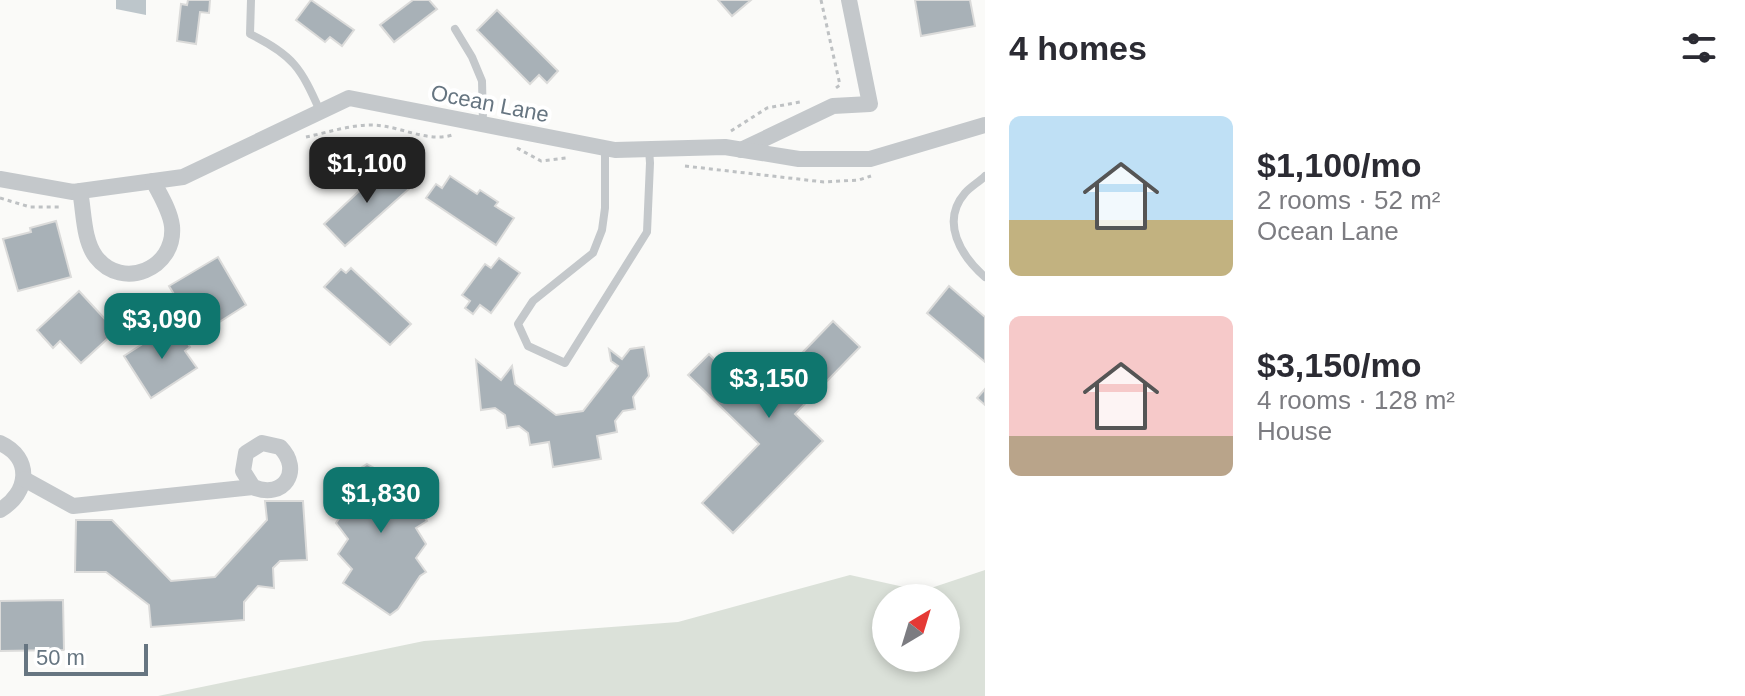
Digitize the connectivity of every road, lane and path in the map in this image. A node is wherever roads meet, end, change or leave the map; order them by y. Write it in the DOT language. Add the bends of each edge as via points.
graph roads {
  1 [pos="251,0"];
  2 [pos="821,0"];
  3 [pos="849,0"];
  4 [pos="455,29"];
  5 [pos="830,92"];
  6 [pos="807,101"];
  7 [pos="320,112"];
  8 [pos="483,124"];
  9 [pos="985,125"];
  10 [pos="459,132"];
  11 [pos="303,138"];
  12 [pos="512,145"];
  13 [pos="714,147"];
  14 [pos="649,149"];
  15 [pos="741,150"];
  16 [pos="605,152"];
  17 [pos="683,166"];
  18 [pos="874,175"];
  19 [pos="985,176"];
  20 [pos="0,179"];
  21 [pos="153,181"];
  22 [pos="0,198"];
  23 [pos="82,199"];
  24 [pos="985,277"];
  25 [pos="0,443"];
  26 [pos="24,479"];
  27 [pos="253,487"];
  28 [pos="0,510"];
  1 -- 7 [label="lane" via="250,34 279,48 303,73"];
  2 -- 5 [label="path" via="840,85"];
  3 -- 15 [label="street" via="870,104 833,106"];
  4 -- 8 [label="lane" via="482,81"];
  6 -- 13 [label="path" via="767,108"];
  7 -- 8 [label="street, Ocean Lane" via="349,98"];
  7 -- 21 [label="street, Ocean Lane" via="183,177"];
  8 -- 16 [label="street, Ocean Lane"];
  9 -- 15 [label="street, Ocean Lane" via="870,159 799,159"];
  10 -- 11 [label="path" via="420,135 380,125"];
  12 -- 16 [label="path" via="541,161"];
  13 -- 14 [label="street, Ocean Lane"];
  13 -- 15 [label="street, Ocean Lane"];
  14 -- 16 [label="street, Ocean Lane"];
  14 -- 16 [label="lane" via="647,232 565,363 528,346 518,324 533,301 593,253 605,208"];
  17 -- 18 [label="path" via="824,182"];
  19 -- 24 [label="lane" via="964,194 953,215 954,236"];
  20 -- 23 [label="street, Ocean Lane"];
  21 -- 23 [label="street, Ocean Lane"];
  21 -- 23 [label="street" via="167,208 171,242 160,260 142,273 123,274 97,258"];
  22 -- 23 [label="path" via="30,207"];
  25 -- 26 [label="street" via="15,453"];
  26 -- 27 [label="street" via="73,506"];
  26 -- 28 [label="street" via="12,503"];
}
